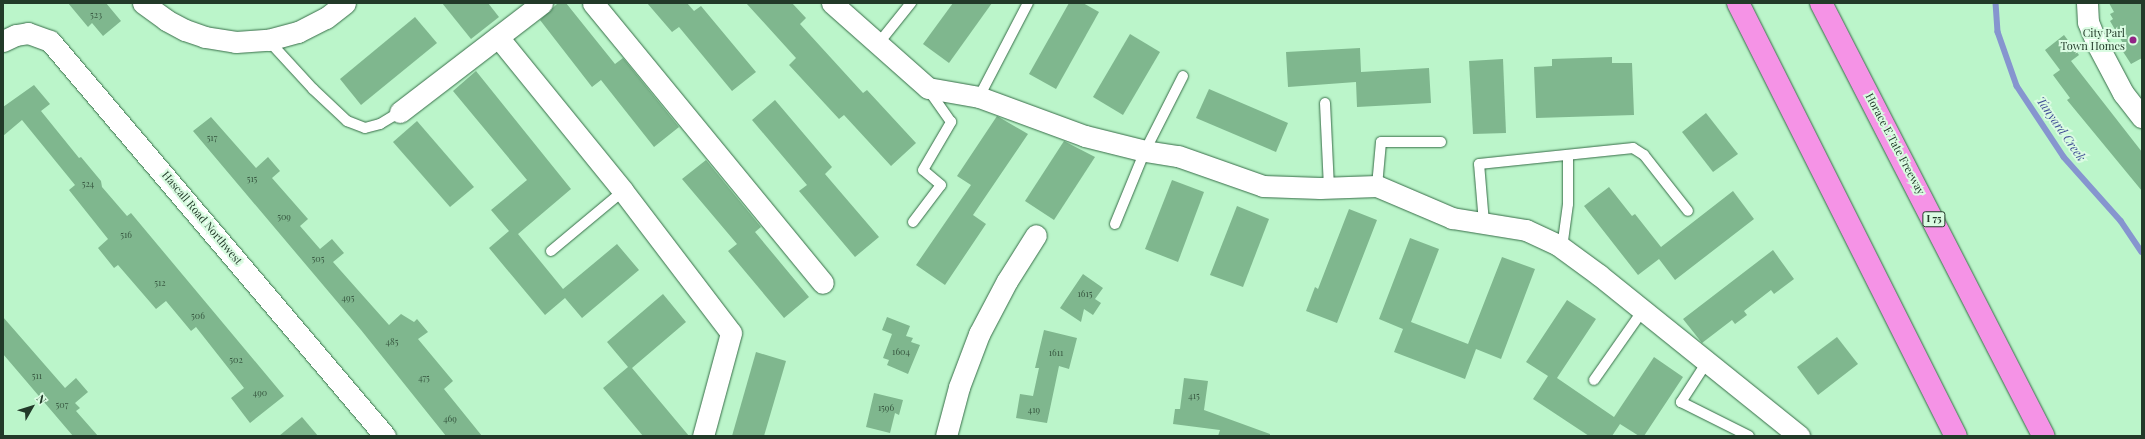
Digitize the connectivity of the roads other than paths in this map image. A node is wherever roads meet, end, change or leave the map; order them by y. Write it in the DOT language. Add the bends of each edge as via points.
graph roads {
  1 [pos="143,3"];
  2 [pos="345,3"];
  3 [pos="542,3"];
  4 [pos="593,3"];
  5 [pos="832,3"];
  6 [pos="911,3"];
  7 [pos="1028,3"];
  8 [pos="1738,3"];
  9 [pos="1821,3"];
  10 [pos="2087,3"];
  11 [pos="498,37"];
  12 [pos="268,40"];
  13 [pos="3,42"];
  14 [pos="878,44"];
  15 [pos="1183,76"];
  16 [pos="928,88"];
  17 [pos="979,97"];
  18 [pos="1325,103"];
  19 [pos="400,112"];
  20 [pos="2142,117"];
  21 [pos="1441,142"];
  22 [pos="1145,151"];
  23 [pos="1568,155"];
  24 [pos="1377,186"];
  25 [pos="1329,188"];
  26 [pos="623,191"];
  27 [pos="1688,211"];
  28 [pos="913,222"];
  29 [pos="1484,223"];
  30 [pos="1115,224"];
  31 [pos="1036,235"];
  32 [pos="1562,248"];
  33 [pos="551,251"];
  34 [pos="823,283"];
  35 [pos="1643,310"];
  36 [pos="1706,362"];
  37 [pos="1594,380"];
  38 [pos="385,436"];
  39 [pos="702,436"];
  40 [pos="946,436"];
  41 [pos="1749,436"];
  42 [pos="1799,436"];
  43 [pos="1956,436"];
  44 [pos="2044,436"];
  1 -- 12 [label="street" via="166,20 205,37 236,42"];
  2 -- 12 [label="street" via="326,18 298,32"];
  3 -- 11 [label="street"];
  4 -- 34 [label="street"];
  5 -- 14 [label="street"];
  6 -- 14 [label="lane"];
  7 -- 17 [label="lane"];
  8 -- 43 [label="highway"];
  9 -- 44 [label="highway, Horace E Tate Freeway / I 75"];
  10 -- 20 [label="street" via="2088,22 2096,42 2123,93"];
  11 -- 19 [label="street"];
  11 -- 26 [label="street"];
  12 -- 19 [label="lane" via="313,90 347,121 365,128 380,124"];
  13 -- 38 [label="street, Hascall Road Northwest" via="16,35 28,33 50,40"];
  14 -- 16 [label="street"];
  15 -- 22 [label="lane"];
  16 -- 17 [label="street"];
  16 -- 28 [label="lane" via="951,122 923,170 941,185"];
  17 -- 22 [label="street" via="1085,136"];
  18 -- 25 [label="lane"];
  21 -- 24 [label="lane" via="1381,142"];
  22 -- 25 [label="street" via="1178,156 1263,186"];
  22 -- 30 [label="lane"];
  23 -- 27 [label="lane" via="1633,148 1644,155"];
  23 -- 29 [label="lane" via="1479,164"];
  23 -- 32 [label="lane" via="1568,204"];
  24 -- 25 [label="street"];
  24 -- 29 [label="street" via="1452,218"];
  26 -- 33 [label="lane"];
  26 -- 39 [label="street" via="731,333"];
  29 -- 32 [label="street" via="1526,230"];
  31 -- 40 [label="street" via="1007,281 979,334 959,388"];
  32 -- 35 [label="street"];
  35 -- 36 [label="street"];
  35 -- 37 [label="lane"];
  36 -- 41 [label="lane" via="1680,402"];
  36 -- 42 [label="street"];
}
